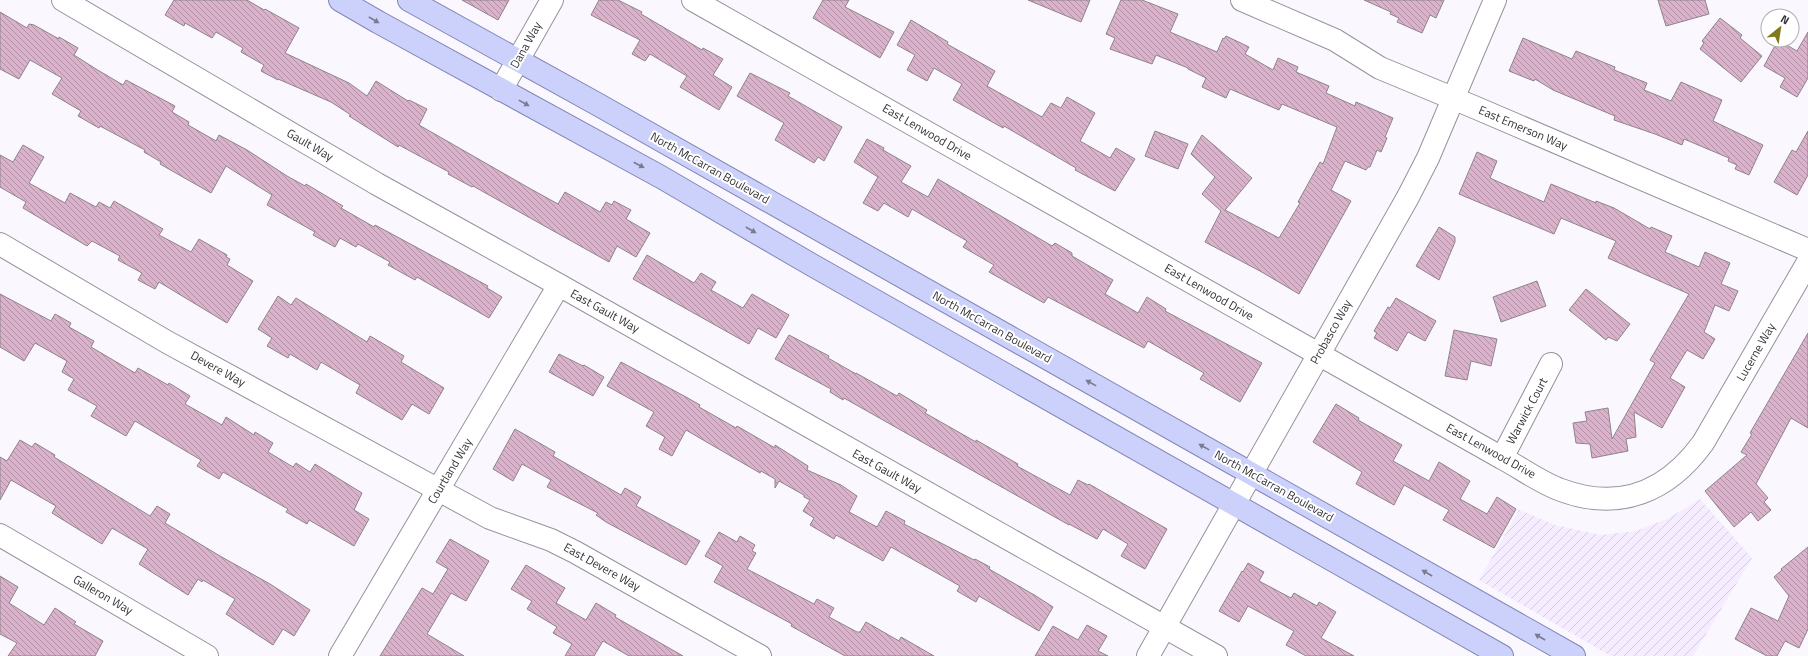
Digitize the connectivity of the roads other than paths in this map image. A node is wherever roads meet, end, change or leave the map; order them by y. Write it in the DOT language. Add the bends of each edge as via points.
graph roads {
  1 [pos="63,0"];
  2 [pos="340,0"];
  3 [pos="409,0"];
  4 [pos="552,0"];
  5 [pos="693,0"];
  6 [pos="1242,0"];
  7 [pos="1495,0"];
  8 [pos="517,61"];
  9 [pos="501,90"];
  10 [pos="1454,98"];
  11 [pos="0,244"];
  12 [pos="1808,250"];
  13 [pos="1808,262"];
  14 [pos="559,285"];
  15 [pos="1319,354"];
  16 [pos="1551,364"];
  17 [pos="1703,442"];
  18 [pos="1502,458"];
  19 [pos="1251,474"];
  20 [pos="438,490"];
  21 [pos="1234,504"];
  22 [pos="0,534"];
  23 [pos="1164,628"];
  24 [pos="207,656"];
  25 [pos="340,656"];
  26 [pos="760,656"];
  27 [pos="1148,656"];
  28 [pos="1216,656"];
  29 [pos="1502,656"];
  30 [pos="1574,656"];
  1 -- 14 [label="street, Gault Way" via="377,184"];
  2 -- 9 [label="main road, one-way"];
  3 -- 8 [label="main road, North McCarran Boulevard"];
  4 -- 8 [label="street, Dana Way"];
  5 -- 15 [label="street, East Lenwood Drive"];
  6 -- 10 [label="street, East Emerson Way" via="1335,40 1380,68"];
  7 -- 10 [label="street, Probasco Way"];
  8 -- 9 [label="street, Dana Way"];
  19 -- 8 [label="main road, North McCarran Boulevard, one-way"];
  9 -- 21 [label="main road, one-way" via="661,177 812,266"];
  10 -- 12 [label="street, East Emerson Way"];
  10 -- 15 [label="street, Probasco Way" via="1411,191"];
  11 -- 20 [label="street, Devere Way" via="166,342"];
  13 -- 17 [label="street, Lucerne Way"];
  14 -- 20 [label="street, Courtland Way"];
  14 -- 23 [label="street, East Gault Way"];
  15 -- 18 [label="street, East Lenwood Drive"];
  15 -- 19 [label="street, Probasco Way"];
  16 -- 18 [label="street, Warwick Court"];
  17 -- 18 [label="street, East Lenwood Drive" via="1690,461 1672,477 1651,489 1627,497 1602,499 1560,490"];
  19 -- 21 [label="street, Probasco Way"];
  30 -- 19 [label="main road, North McCarran Boulevard, one-way"];
  20 -- 25 [label="street, Courtland Way"];
  20 -- 26 [label="street, East Devere Way" via="490,518 551,540 575,552"];
  21 -- 23 [label="street, Probasco Way"];
  21 -- 29 [label="main road"];
  22 -- 24 [label="street, Galleron Way"];
  23 -- 27 [label="street, Probasco Way"];
  23 -- 28 [label="street, East Gault Way"];
}
